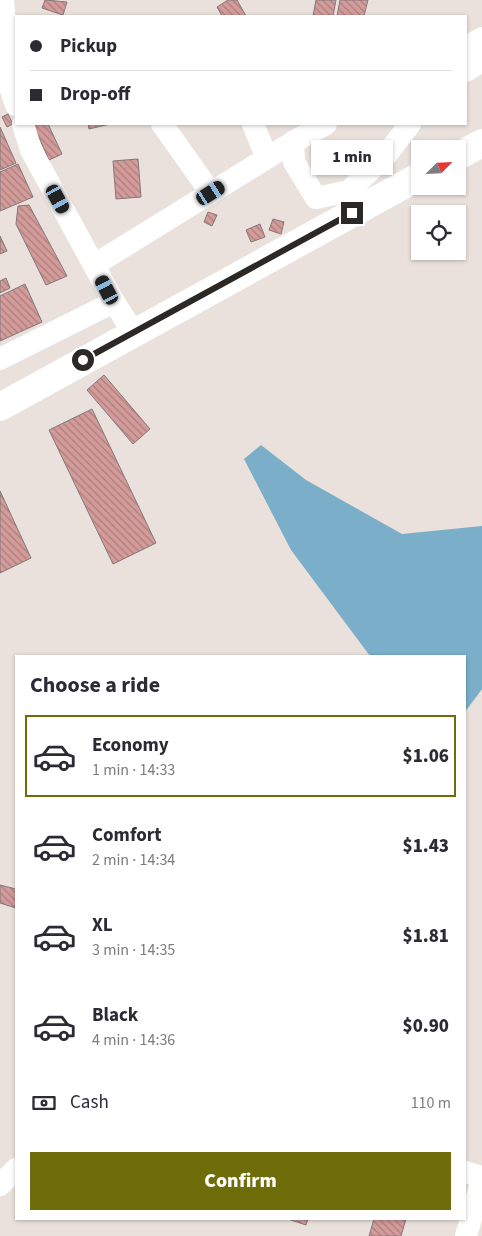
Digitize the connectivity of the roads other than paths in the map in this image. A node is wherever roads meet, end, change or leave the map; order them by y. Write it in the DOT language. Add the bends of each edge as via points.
graph roads {
  1 [pos="3,0"];
  2 [pos="482,38"];
  3 [pos="467,46"];
  4 [pos="482,61"];
  5 [pos="467,70"];
  6 [pos="15,102"];
  7 [pos="23,125"];
  8 [pos="163,125"];
  9 [pos="254,125"];
  10 [pos="324,125"];
  11 [pos="409,125"];
  12 [pos="293,142"];
  13 [pos="482,143"];
  14 [pos="466,152"];
  15 [pos="267,158"];
  16 [pos="411,181"];
  17 [pos="211,193"];
  18 [pos="94,265"];
  19 [pos="114,302"];
  20 [pos="133,332"];
  21 [pos="0,359"];
  22 [pos="0,407"];
  23 [pos="15,1170"];
  24 [pos="466,1172"];
  25 [pos="482,1178"];
  26 [pos="0,1184"];
  27 [pos="466,1236"];
  1 -- 6 [label="street" via="9,84"];
  2 -- 3 [label="street"];
  4 -- 5 [label="street"];
  7 -- 18 [label="street" via="31,150"];
  8 -- 17 [label="street"];
  9 -- 15 [label="street"];
  10 -- 12 [label="street"];
  11 -- 12 [label="street" via="387,154 349,191 316,198 294,162"];
  12 -- 15 [label="street"];
  13 -- 14 [label="highway"];
  15 -- 17 [label="street"];
  16 -- 20 [label="highway"];
  17 -- 18 [label="street"];
  18 -- 19 [label="street"];
  19 -- 20 [label="street"];
  19 -- 21 [label="street"];
  20 -- 22 [label="highway"];
  23 -- 26 [label="street"];
  24 -- 25 [label="street"];
  25 -- 27 [label="street"];
}
